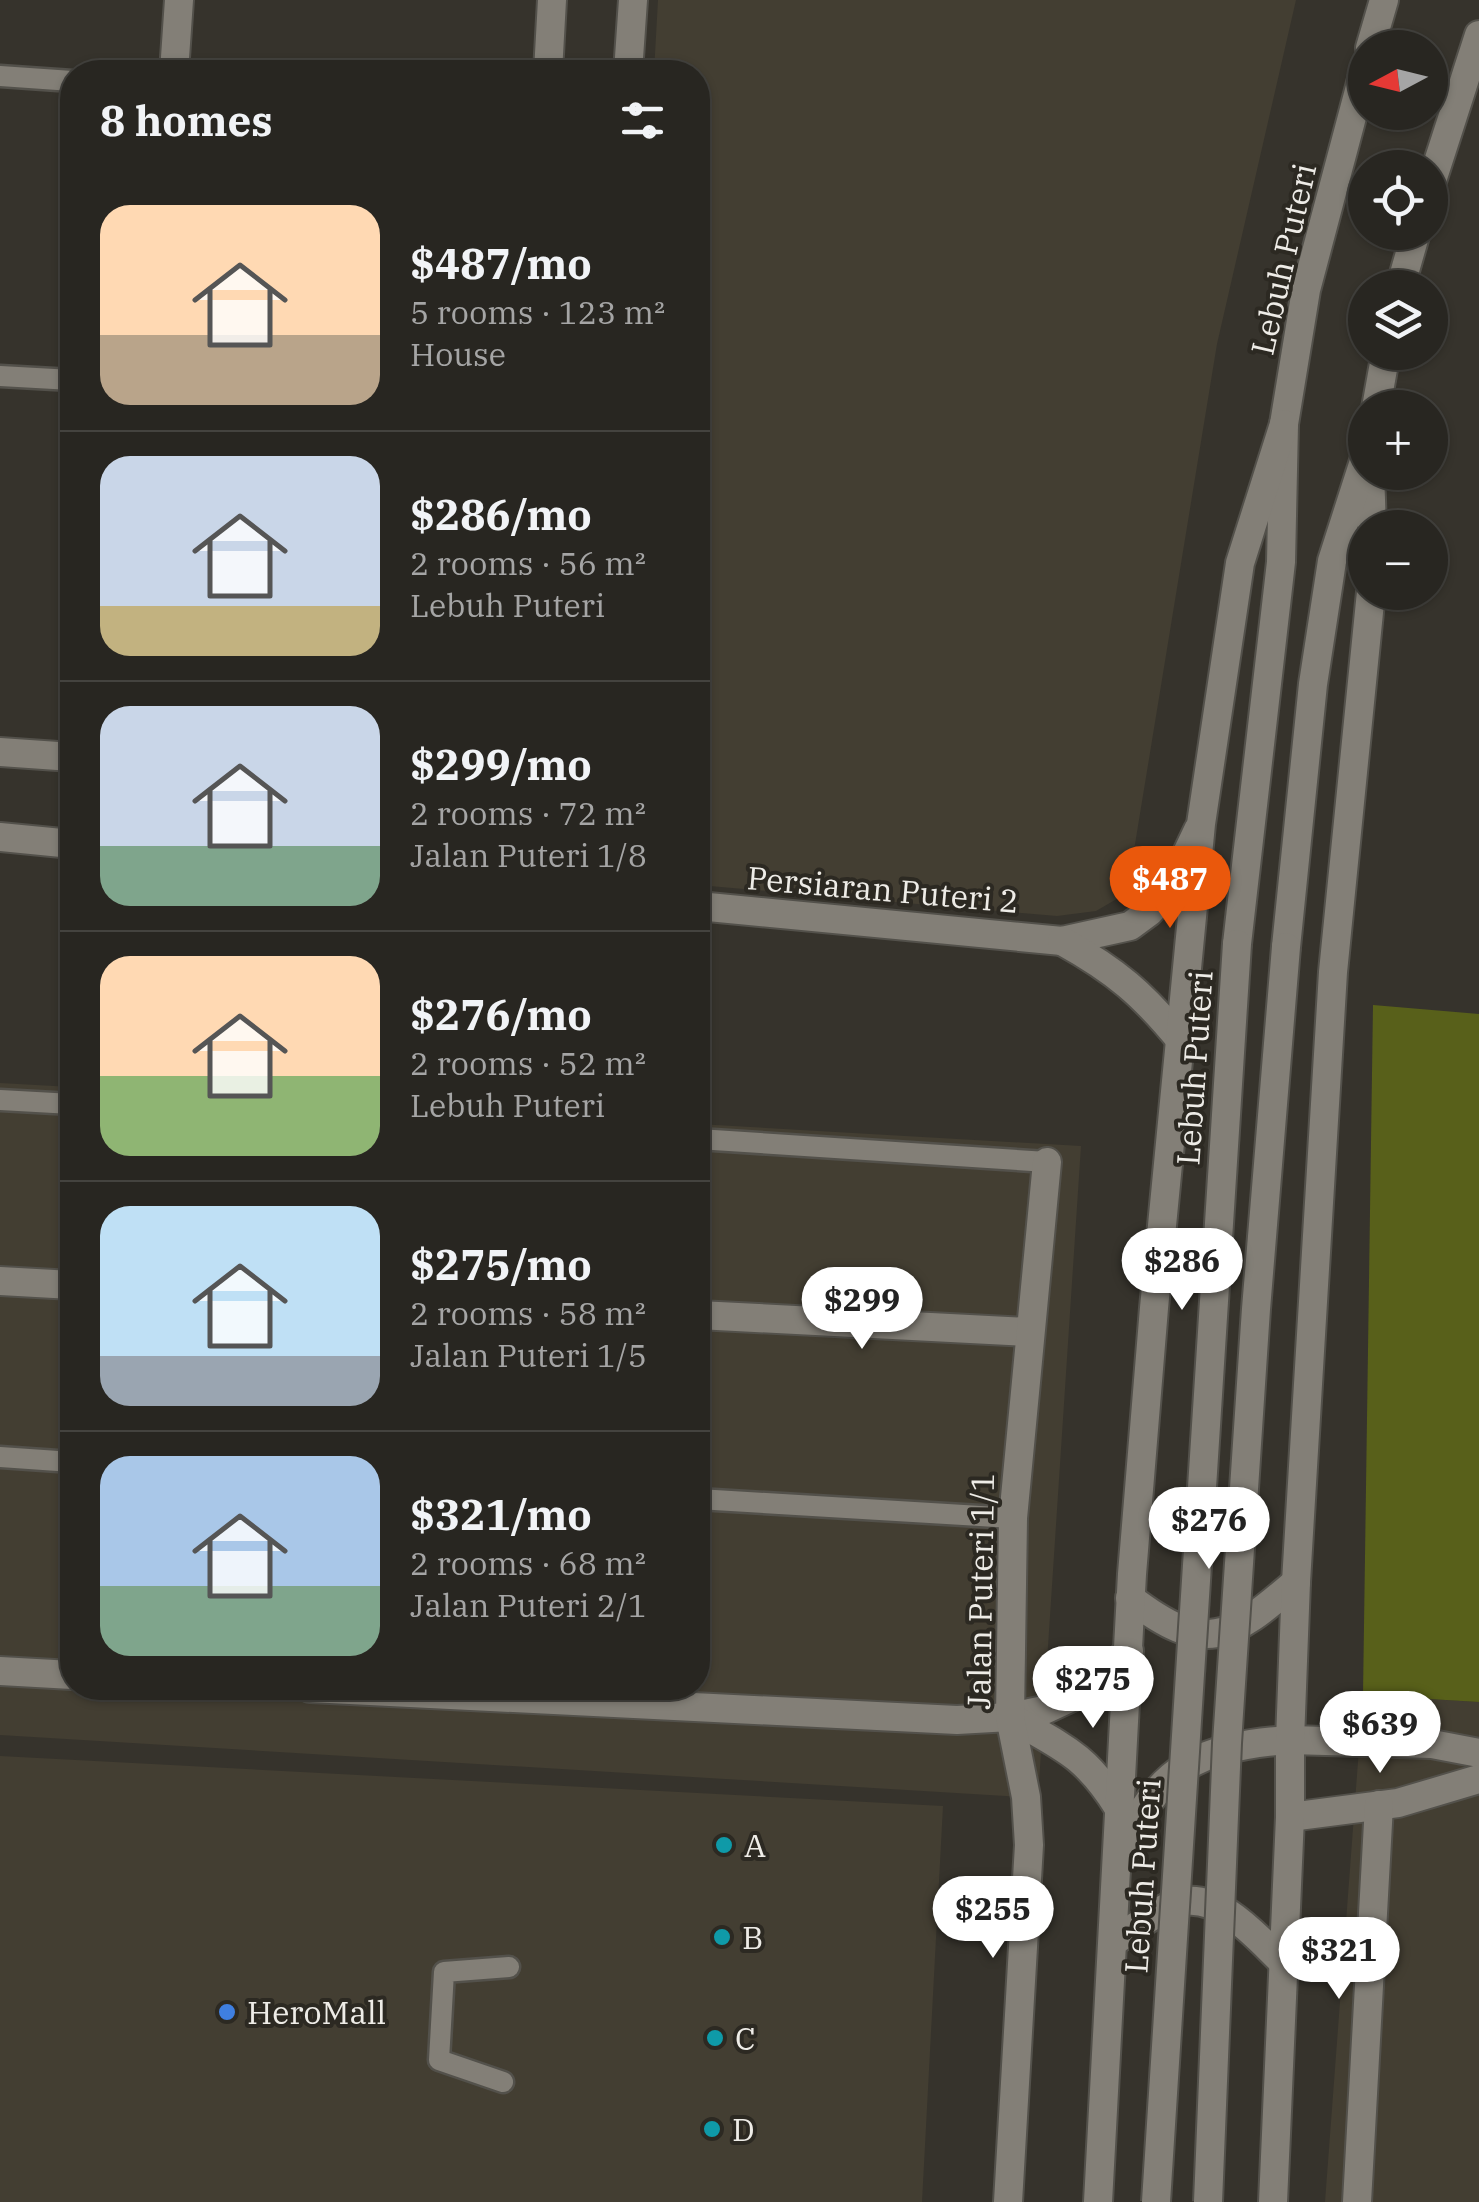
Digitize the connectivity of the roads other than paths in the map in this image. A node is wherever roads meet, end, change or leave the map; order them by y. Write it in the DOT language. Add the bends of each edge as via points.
graph roads {
  1 [pos="179,0"];
  2 [pos="552,0"];
  3 [pos="633,0"];
  4 [pos="1382,5"];
  5 [pos="1375,30"];
  6 [pos="1479,35"];
  7 [pos="175,60"];
  8 [pos="549,60"];
  9 [pos="629,60"];
  10 [pos="0,76"];
  11 [pos="60,80"];
  12 [pos="1349,130"];
  13 [pos="1442,150"];
  14 [pos="0,376"];
  15 [pos="60,379"];
  16 [pos="1284,424"];
  17 [pos="1355,490"];
  18 [pos="1369,610"];
  19 [pos="0,752"];
  20 [pos="60,755"];
  21 [pos="1201,824"];
  22 [pos="0,837"];
  23 [pos="60,843"];
  24 [pos="710,907"];
  25 [pos="1062,941"];
  26 [pos="1182,1042"];
  27 [pos="0,1100"];
  28 [pos="60,1103"];
  29 [pos="710,1140"];
  30 [pos="1047,1162"];
  31 [pos="0,1281"];
  32 [pos="60,1284"];
  33 [pos="710,1316"];
  34 [pos="1029,1332"];
  35 [pos="0,1457"];
  36 [pos="60,1461"];
  37 [pos="710,1501"];
  38 [pos="1013,1518"];
  39 [pos="1296,1582"];
  40 [pos="1130,1598"];
  41 [pos="1129,1650"];
  42 [pos="0,1671"];
  43 [pos="60,1674"];
  44 [pos="586,1700"];
  45 [pos="1010,1717"];
  46 [pos="1290,1740"];
  47 [pos="1479,1753"];
  48 [pos="1479,1778"];
  49 [pos="1379,1805"];
  50 [pos="1118,1807"];
  51 [pos="1290,1816"];
  52 [pos="1117,1877"];
  53 [pos="1113,1942"];
  54 [pos="1284,1964"];
  55 [pos="509,1967"];
  56 [pos="503,2082"];
  57 [pos="1008,2202"];
  58 [pos="1098,2202"];
  59 [pos="1156,2202"];
  60 [pos="1208,2202"];
  61 [pos="1273,2202"];
  62 [pos="1357,2202"];
  1 -- 7 [label="main road"];
  2 -- 8 [label="main road"];
  3 -- 9 [label="main road"];
  4 -- 5 [label="main road"];
  6 -- 13 [label="main road"];
  10 -- 11 [label="lane"];
  12 -- 16 [label="main road, Lebuh Puteri" via="1306,290"];
  14 -- 15 [label="lane"];
  16 -- 21 [label="main road" via="1240,564"];
  16 -- 59 [label="main road, Lebuh Puteri, bridge" via="1281,562 1238,944"];
  17 -- 60 [label="main road, bridge" via="1332,561 1313,684 1286,947 1227,1743"];
  18 -- 39 [label="main road" via="1333,972"];
  19 -- 20 [label="main road"];
  21 -- 25 [label="main road, Persiaran Puteri 2" via="1169,891 1149,912 1130,926"];
  21 -- 26 [label="main road"];
  22 -- 23 [label="main road"];
  24 -- 25 [label="main road, Persiaran Puteri 2"];
  25 -- 26 [label="main road, Persiaran Puteri 2" via="1123,978"];
  26 -- 40 [label="main road"];
  27 -- 28 [label="lane"];
  29 -- 30 [label="lane"];
  30 -- 34 [label="main road, Jalan Puteri 1/1"];
  31 -- 32 [label="main road"];
  33 -- 34 [label="main road"];
  34 -- 38 [label="main road, Jalan Puteri 1/1"];
  35 -- 36 [label="lane"];
  37 -- 38 [label="lane"];
  38 -- 45 [label="main road, Jalan Puteri 1/1"];
  39 -- 40 [label="main road" via="1218,1636 1159,1620"];
  39 -- 46 [label="main road"];
  40 -- 41 [label="main road"];
  41 -- 45 [label="main road" via="1086,1690"];
  41 -- 50 [label="main road"];
  42 -- 43 [label="main road"];
  44 -- 45 [label="main road" via="957,1720"];
  45 -- 50 [label="main road" via="1078,1756"];
  45 -- 57 [label="main road, Jalan Puteri 1/1" via="1030,1844"];
  46 -- 47 [label="main road" via="1432,1744"];
  46 -- 51 [label="main road"];
  46 -- 52 [label="main road" via="1196,1758 1153,1794 1134,1822"];
  48 -- 49 [label="main road"];
  49 -- 51 [label="main road"];
  49 -- 62 [label="main road"];
  50 -- 52 [label="main road"];
  51 -- 54 [label="main road"];
  52 -- 53 [label="main road"];
  53 -- 54 [label="main road" via="1180,1902 1206,1903 1233,1917"];
  53 -- 58 [label="main road"];
  54 -- 61 [label="main road"];
  55 -- 56 [label="lane" via="444,1972 438,2060"];
}
